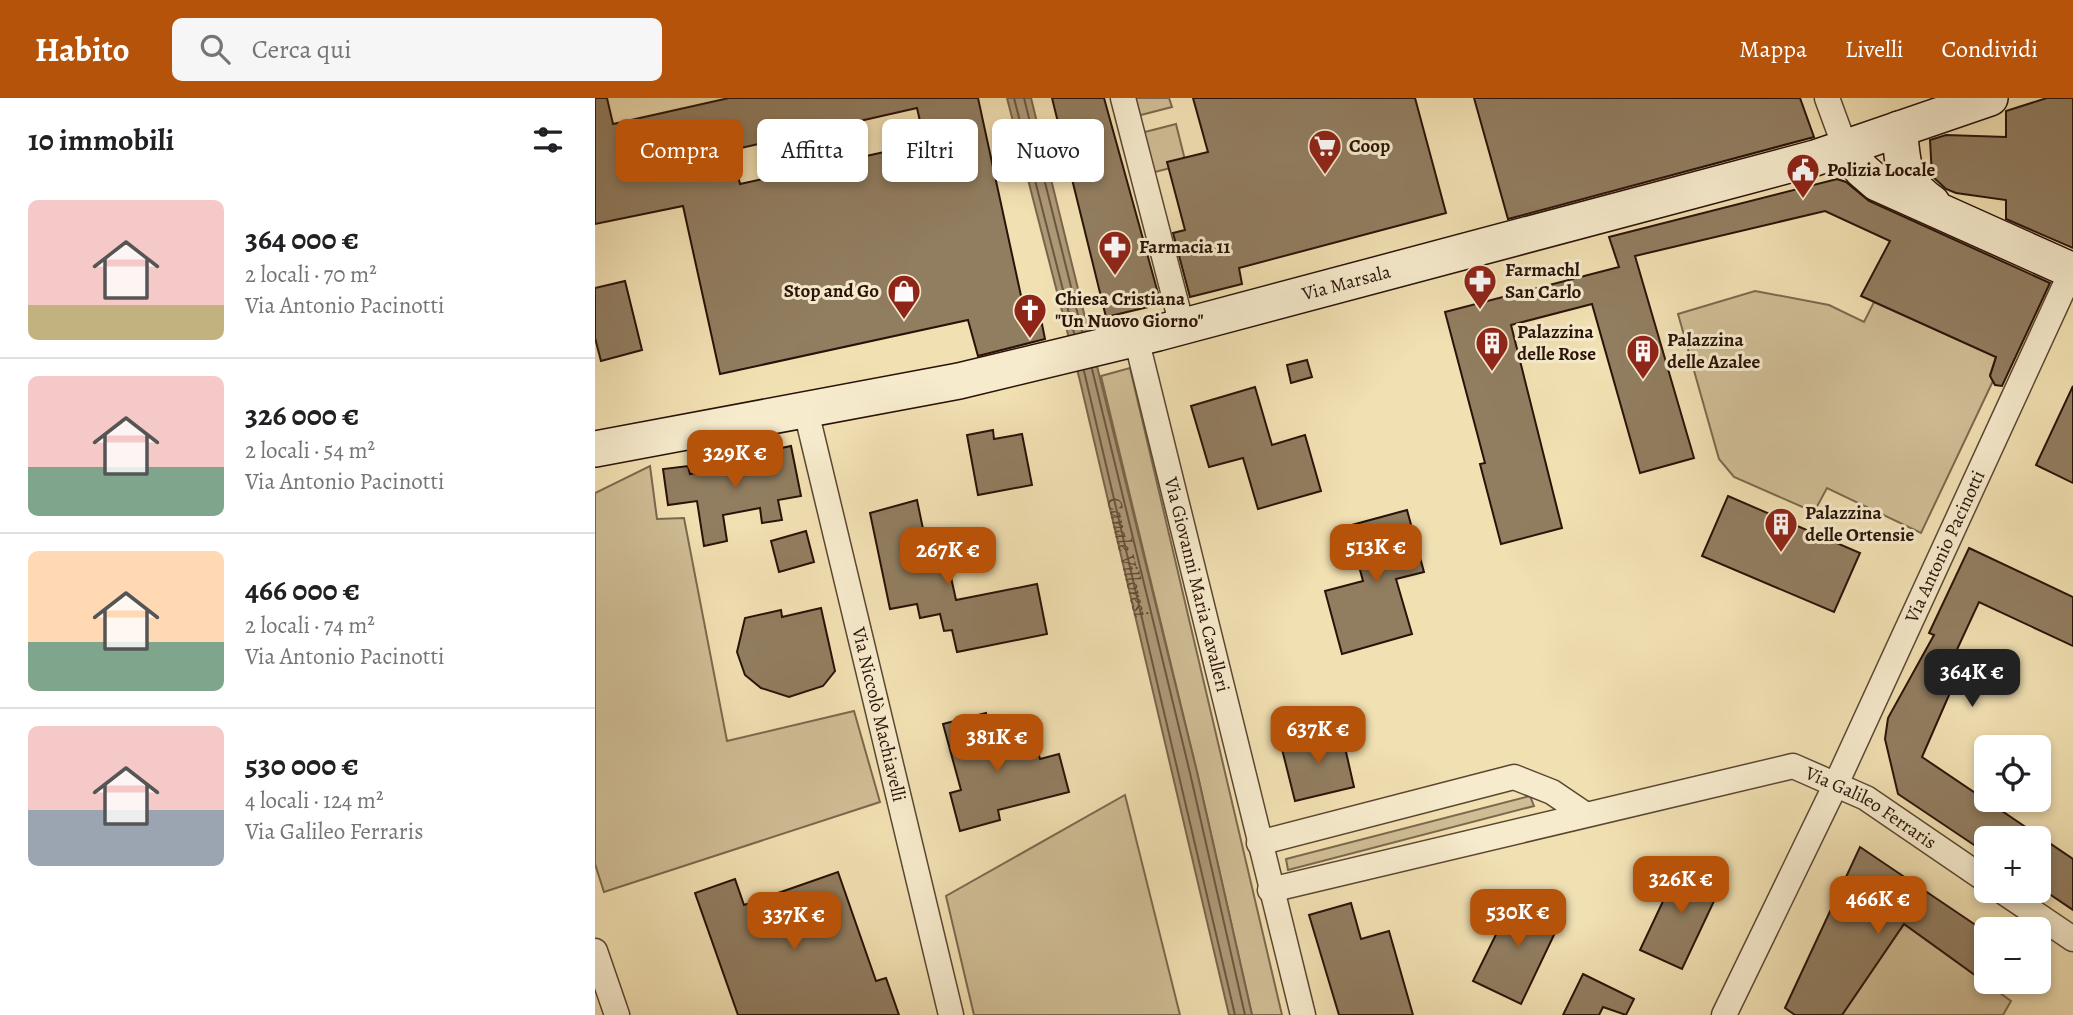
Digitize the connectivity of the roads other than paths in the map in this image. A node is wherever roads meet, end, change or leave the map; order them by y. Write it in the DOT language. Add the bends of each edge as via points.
graph roads {
  1 [pos="1123,98"];
  2 [pos="1827,98"];
  3 [pos="1990,98"];
  4 [pos="1899,129"];
  5 [pos="1845,147"];
  6 [pos="1940,209"];
  7 [pos="2073,270"];
  8 [pos="1182,326"];
  9 [pos="1136,338"];
  10 [pos="806,411"];
  11 [pos="692,432"];
  12 [pos="595,449"];
  13 [pos="595,471"];
  14 [pos="1836,784"];
  15 [pos="1583,813"];
  16 [pos="1259,843"];
  17 [pos="1974,872"];
  18 [pos="1268,880"];
  19 [pos="2020,903"];
  20 [pos="2073,939"];
  21 [pos="595,951"];
  22 [pos="617,1015"];
  23 [pos="951,1015"];
  24 [pos="1303,1015"];
  25 [pos="1724,1015"];
  1 -- 8 [label="street"];
  2 -- 5 [label="street"];
  3 -- 4 [label="street, Via Marsala"];
  4 -- 5 [label="street, Via Marsala"];
  4 -- 6 [label="street" via="1913,189"];
  5 -- 6 [label="street" via="1877,183"];
  5 -- 8 [label="street, Via Marsala"];
  6 -- 7 [label="street"];
  7 -- 14 [label="street, Via Antonio Pacinotti"];
  8 -- 9 [label="street, Via Marsala"];
  9 -- 10 [label="street, Via Marsala" via="959,381"];
  9 -- 16 [label="street, Via Giovanni Maria Cavalleri"];
  10 -- 11 [label="street, Via Marsala"];
  10 -- 23 [label="street, Via Niccolò Machiavelli"];
  11 -- 12 [label="street, Via Marsala"];
  11 -- 13 [label="street, Via Marsala"];
  14 -- 15 [label="street, Via Galileo Ferraris" via="1793,766"];
  14 -- 17 [label="street, Via Galileo Ferraris" via="1883,809"];
  14 -- 25 [label="street, Via Antonio Pacinotti"];
  15 -- 16 [label="street" via="1552,792 1514,777"];
  15 -- 18 [label="street, Via Galileo Ferraris"];
  16 -- 18 [label="street, Via Giovanni Maria Cavalleri"];
  18 -- 24 [label="street, Via Giovanni Maria Cavalleri"];
  19 -- 20 [label="street"];
  21 -- 22 [label="street"];
}
